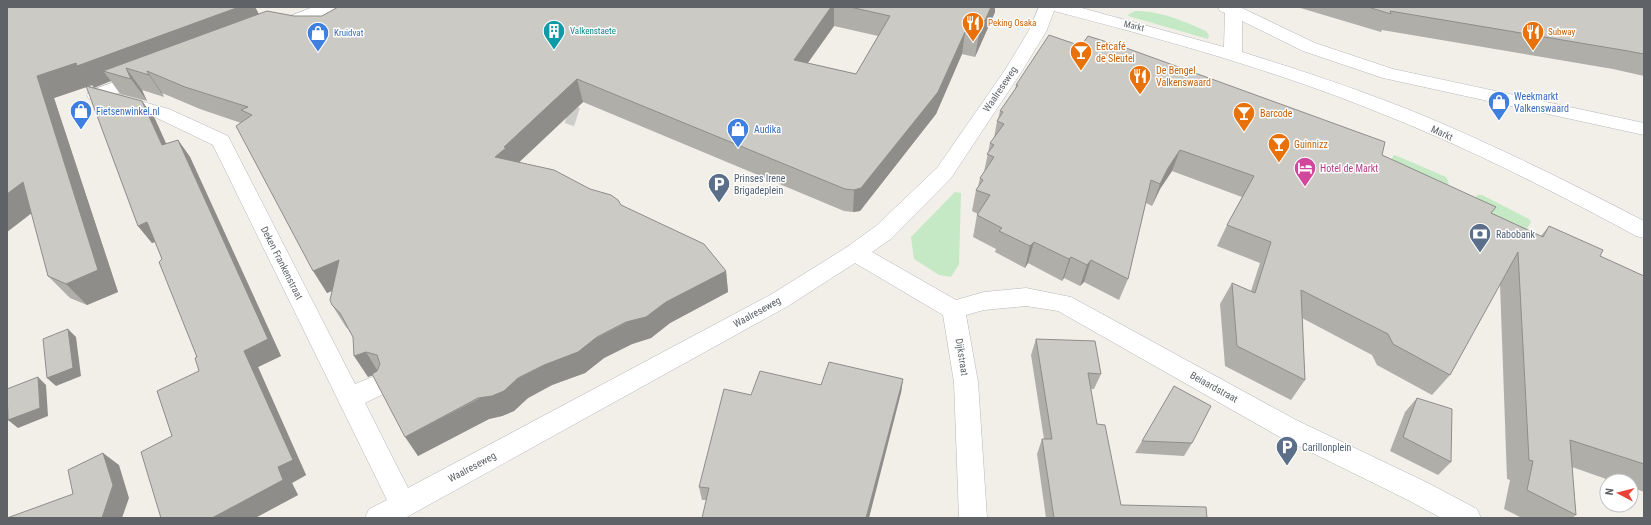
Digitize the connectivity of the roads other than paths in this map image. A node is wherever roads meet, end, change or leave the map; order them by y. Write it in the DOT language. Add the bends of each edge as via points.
graph roads {
  1 [pos="1047,7"];
  2 [pos="1058,7"];
  3 [pos="326,8"];
  4 [pos="1231,8"];
  5 [pos="343,17"];
  6 [pos="264,32"];
  7 [pos="1233,54"];
  8 [pos="154,73"];
  9 [pos="1644,129"];
  10 [pos="1644,230"];
  11 [pos="855,253"];
  12 [pos="954,310"];
  13 [pos="380,384"];
  14 [pos="350,398"];
  15 [pos="403,504"];
  16 [pos="379,518"];
  17 [pos="973,518"];
  18 [pos="1467,518"];
  1 -- 11 [label="street, Waalreseweg" via="1037,32 944,173 884,232"];
  2 -- 7 [label="street, Markt"];
  3 -- 5 [label="street"];
  3 -- 6 [label="street"];
  4 -- 7 [label="street"];
  4 -- 9 [label="street" via="1309,47 1389,74"];
  7 -- 10 [label="street, Markt" via="1316,82 1425,125 1532,173"];
  8 -- 14 [label="street, Deken Frankenstraat" via="96,95 162,113 221,141"];
  11 -- 12 [label="street"];
  11 -- 15 [label="street, Waalreseweg" via="780,300"];
  12 -- 17 [label="street, Dijkstraat" via="966,382"];
  12 -- 18 [label="street, Beiaardstraat" via="984,300 1026,297 1063,303 1287,428"];
  13 -- 14 [label="street"];
  14 -- 15 [label="street, Deken Frankenstraat"];
  15 -- 16 [label="street, Waalreseweg"];
}
